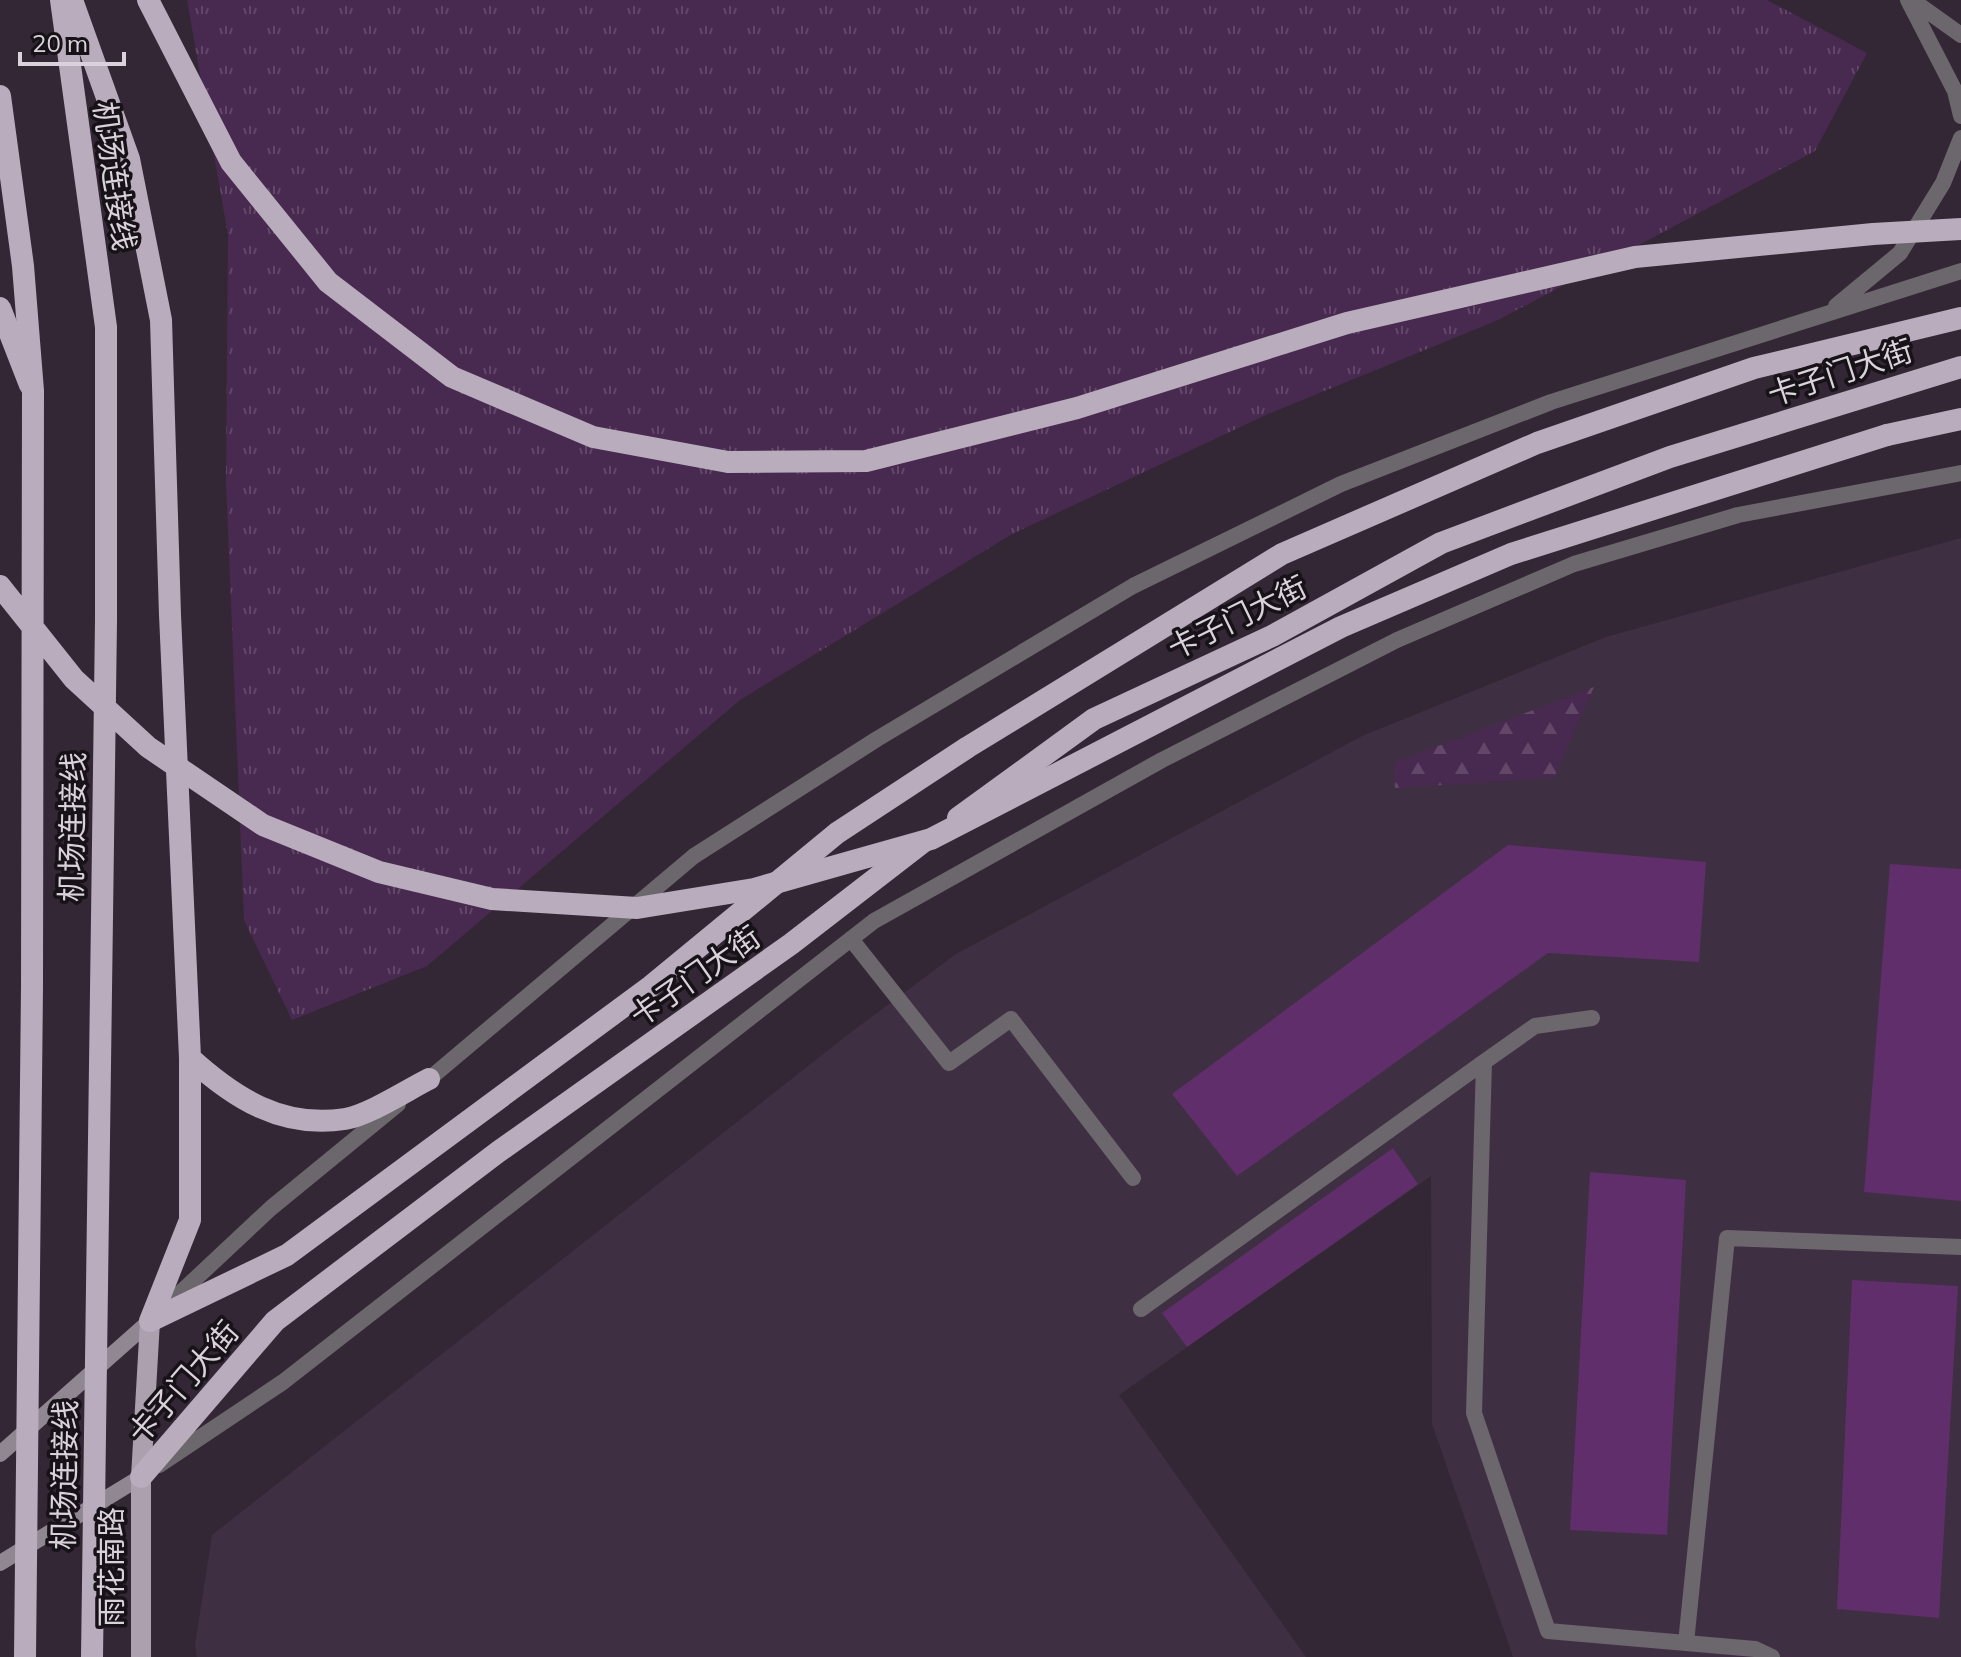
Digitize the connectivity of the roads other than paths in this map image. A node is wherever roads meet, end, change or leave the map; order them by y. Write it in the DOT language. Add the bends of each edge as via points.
graph roads {
  1 [pos="61,0"];
  2 [pos="72,0"];
  3 [pos="148,0"];
  4 [pos="1910,0"];
  5 [pos="1961,35"];
  6 [pos="0,96"];
  7 [pos="1961,116"];
  8 [pos="1961,138"];
  9 [pos="1961,229"];
  10 [pos="1961,271"];
  11 [pos="0,308"];
  12 [pos="1828,312"];
  13 [pos="1961,318"];
  14 [pos="1961,367"];
  15 [pos="33,391"];
  16 [pos="1961,419"];
  17 [pos="1961,473"];
  18 [pos="0,586"];
  19 [pos="851,939"];
  20 [pos="1592,1018"];
  21 [pos="190,1058"];
  22 [pos="1484,1062"];
  23 [pos="429,1079"];
  24 [pos="1133,1178"];
  25 [pos="1961,1247"];
  26 [pos="1141,1309"];
  27 [pos="150,1321"];
  28 [pos="0,1454"];
  29 [pos="141,1477"];
  30 [pos="0,1563"];
  31 [pos="1686,1643"];
  32 [pos="25,1657"];
  33 [pos="92,1657"];
  34 [pos="141,1657"];
  35 [pos="1772,1657"];
  1 -- 33 [label="highway, 机场连接线, bridge" via="106,327"];
  2 -- 21 [label="highway" via="129,159 161,320"];
  3 -- 9 [label="highway, bridge" via="231,162 328,282 452,377 593,437 728,462 866,461 1077,408 1347,323 1635,257"];
  4 -- 5 [label="street"];
  4 -- 7 [label="street" via="1955,91"];
  6 -- 15 [label="highway, 机场连接线, bridge"];
  8 -- 12 [label="street" via="1943,183 1900,253"];
  10 -- 12 [label="street, 卡子门大街"];
  11 -- 15 [label="highway, bridge"];
  12 -- 23 [label="street, 卡子门大街" via="1551,402 1355,479 1133,586 694,856"];
  13 -- 27 [label="highway, 卡子门大街, bridge" via="1754,368 1537,443 1282,554 837,833 651,986 287,1255"];
  14 -- 29 [label="highway, 卡子门大街, bridge" via="1670,457 1441,543 1272,636 1094,719 498,1152 275,1321"];
  15 -- 32 [label="highway, 机场连接线, bridge"];
  16 -- 18 [label="highway, bridge" via="1872,440 1511,554 1341,627 931,839 754,889 637,908 492,899 379,872 263,825 148,747 95,699"];
  17 -- 19 [label="street, 卡子门大街" via="1738,515 1574,564 1397,640 1162,760 874,921"];
  19 -- 24 [label="street" via="949,1063 1011,1019"];
  19 -- 29 [label="street, 卡子门大街" via="283,1382"];
  20 -- 22 [label="street" via="1535,1026"];
  21 -- 23 [label="highway" via="225,1090 258,1109 304,1119 347,1119"];
  21 -- 27 [label="highway" via="190,1220"];
  22 -- 26 [label="street"];
  22 -- 31 [label="street" via="1474,1413 1548,1631"];
  23 -- 27 [label="street, 卡子门大街" via="271,1208"];
  25 -- 31 [label="street" via="1727,1238"];
  27 -- 28 [label="main road"];
  27 -- 29 [label="main road, 雨花南路"];
  29 -- 30 [label="main road"];
  29 -- 34 [label="main road, 雨花南路"];
  31 -- 35 [label="street" via="1755,1649"];
}
